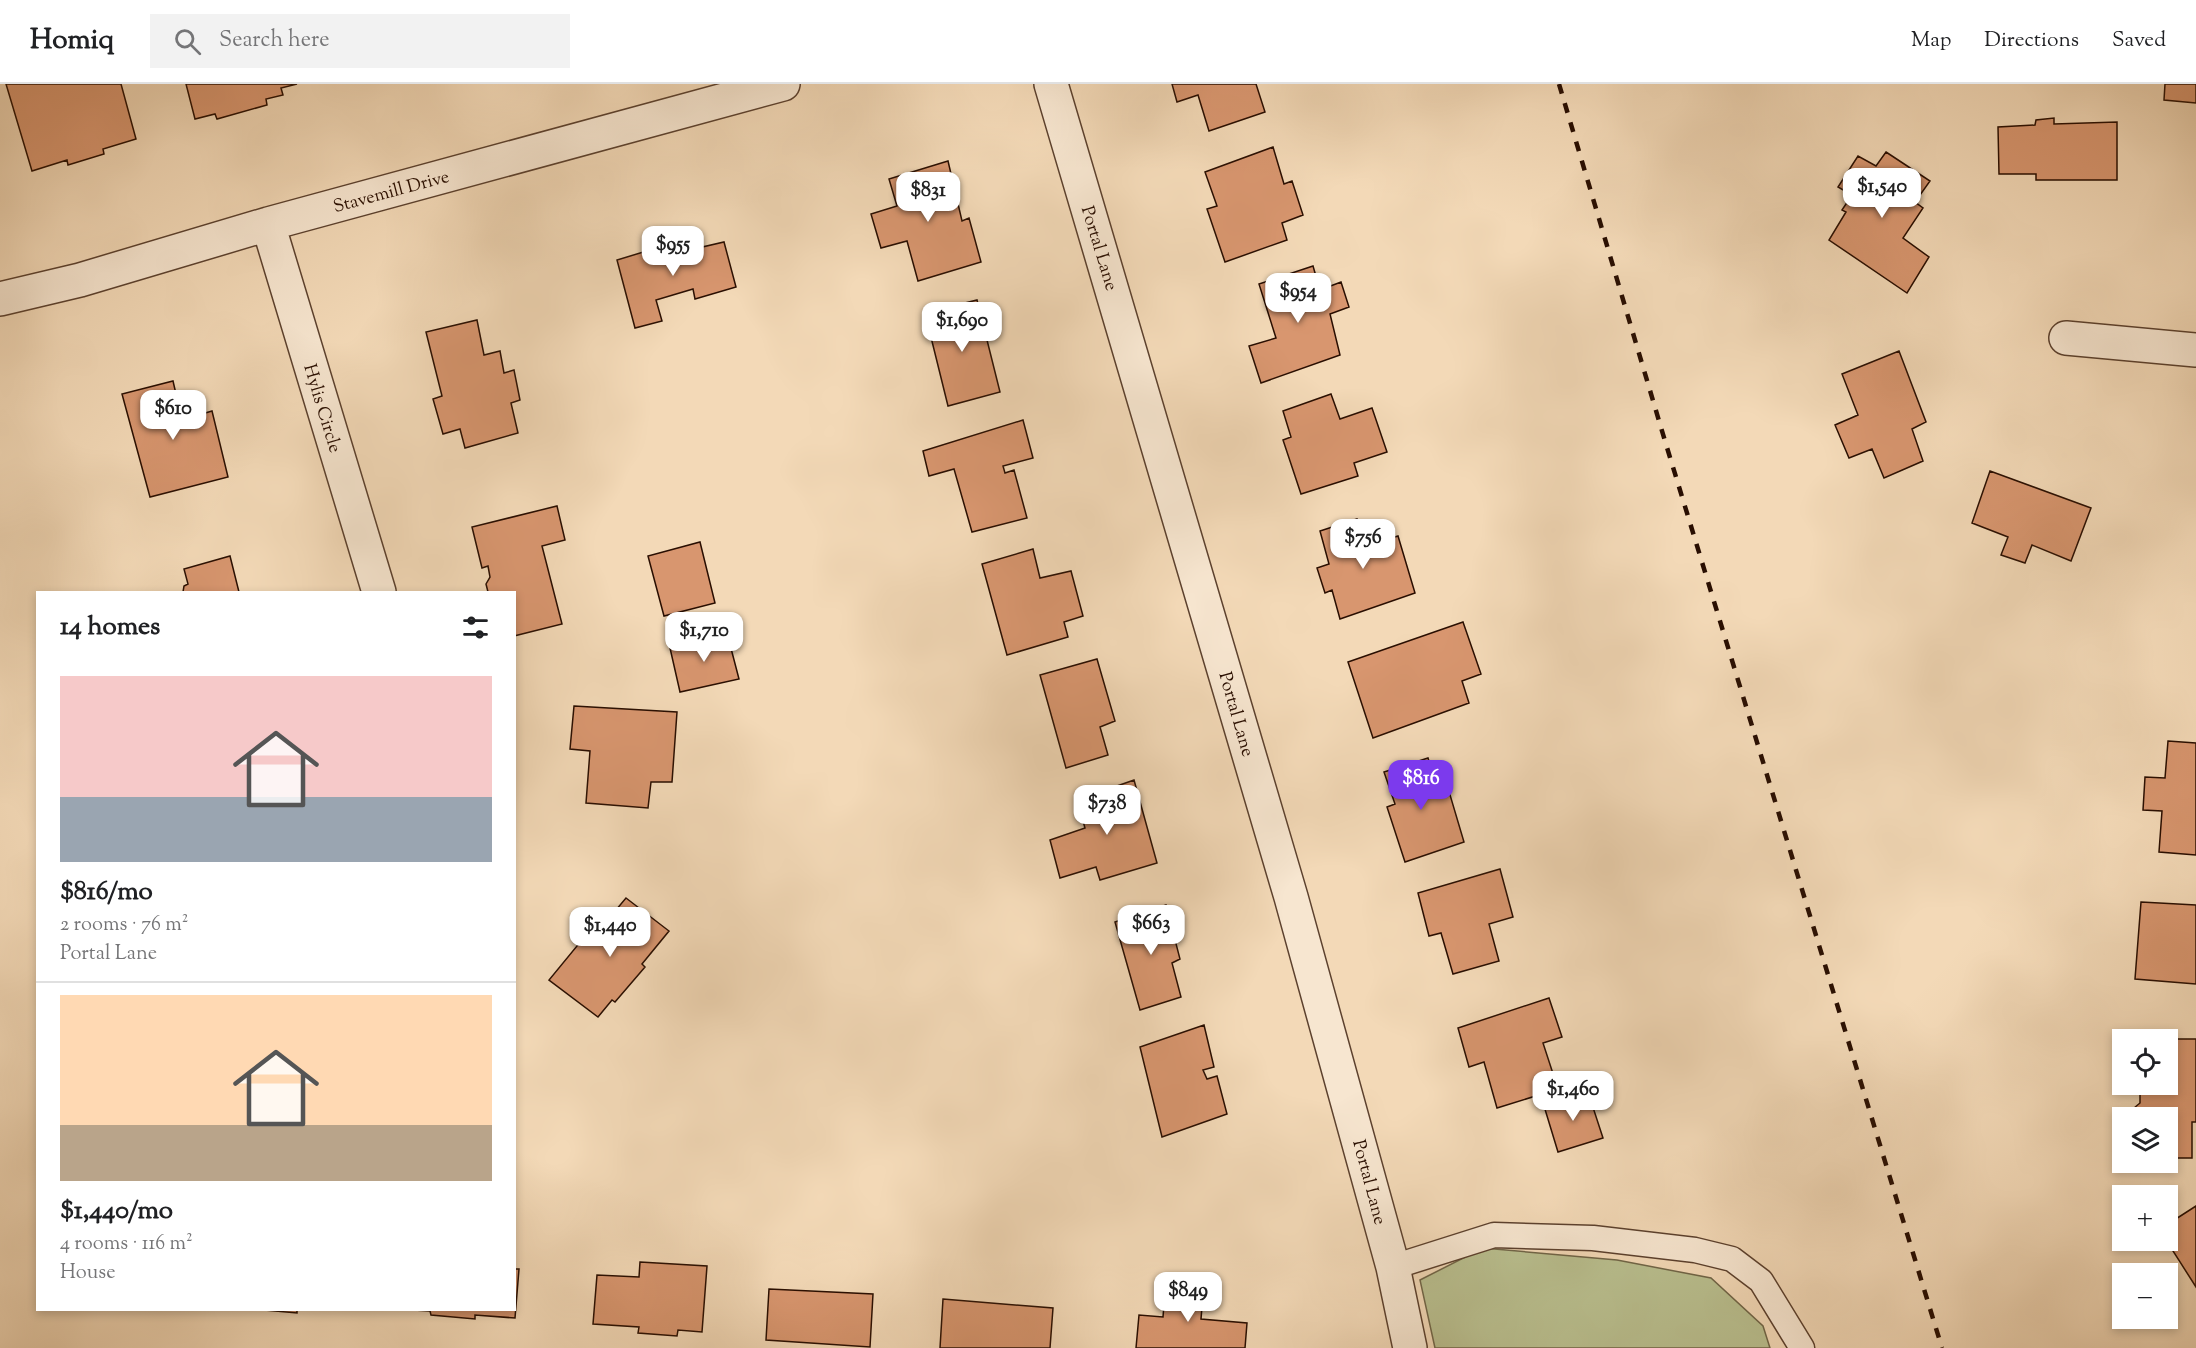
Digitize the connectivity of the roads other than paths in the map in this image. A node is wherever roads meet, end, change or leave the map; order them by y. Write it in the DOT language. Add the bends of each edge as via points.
graph roads {
  1 [pos="783,84"];
  2 [pos="1051,84"];
  3 [pos="268,224"];
  4 [pos="0,299"];
  5 [pos="2066,338"];
  6 [pos="2196,350"];
  7 [pos="379,591"];
  8 [pos="1393,1267"];
  9 [pos="1410,1348"];
  10 [pos="1802,1348"];
  1 -- 3 [label="street, Stavemill Drive"];
  2 -- 8 [label="street, Portal Lane" via="1288,886"];
  3 -- 4 [label="street, Stavemill Drive" via="80,280"];
  3 -- 7 [label="street, Hylis Circle"];
  5 -- 6 [label="street"];
  8 -- 9 [label="street, Portal Lane"];
  8 -- 10 [label="lane" via="1494,1236 1593,1238 1695,1250 1732,1259 1761,1281"];
}
